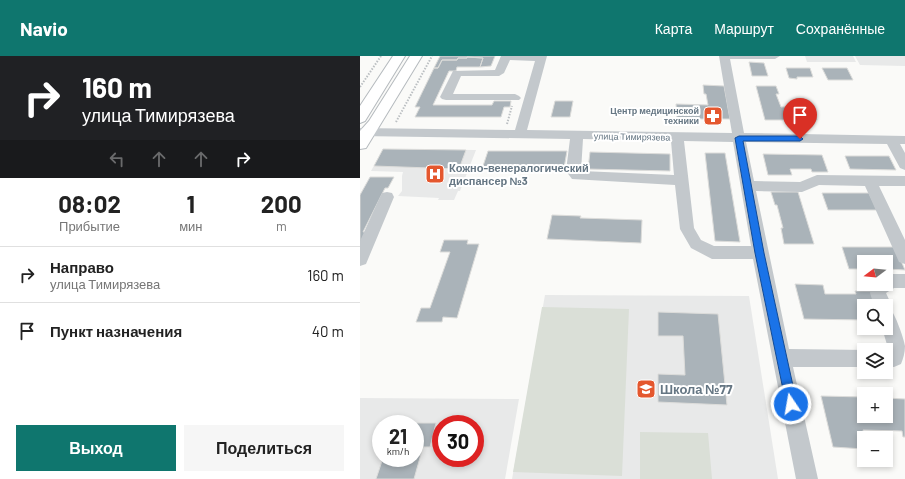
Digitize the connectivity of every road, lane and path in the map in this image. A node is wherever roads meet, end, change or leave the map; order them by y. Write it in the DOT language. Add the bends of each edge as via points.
graph roads {
  1 [pos="381,56"];
  2 [pos="399,56"];
  3 [pos="416,56"];
  4 [pos="432,56"];
  5 [pos="724,56"];
  6 [pos="731,56"];
  7 [pos="775,56"];
  8 [pos="506,57"];
  9 [pos="542,57"];
  10 [pos="360,87"];
  11 [pos="515,98"];
  12 [pos="360,118"];
  13 [pos="395,124"];
  14 [pos="507,124"];
  15 [pos="520,135"];
  16 [pos="362,136"];
  17 [pos="577,136"];
  18 [pos="677,137"];
  19 [pos="739,138"];
  20 [pos="891,139"];
  21 [pos="905,140"];
  22 [pos="905,165"];
  23 [pos="682,180"];
  24 [pos="870,181"];
  25 [pos="905,182"];
  26 [pos="748,186"];
  27 [pos="387,197"];
  28 [pos="760,253"];
  29 [pos="905,257"];
  30 [pos="360,259"];
  31 [pos="893,281"];
  32 [pos="905,281"];
  33 [pos="893,335"];
  34 [pos="782,358"];
  35 [pos="857,358"];
  36 [pos="893,358"];
  37 [pos="807,479"];
  1 -- 10 [label="path"];
  2 -- 12 [label="main road"];
  3 -- 16 [label="main road" via="374,124"];
  4 -- 13 [label="path"];
  5 -- 19 [label="street"];
  6 -- 7 [label="street"];
  8 -- 9 [label="street"];
  8 -- 11 [label="street" via="499,73 457,73 446,97"];
  9 -- 15 [label="street"];
  11 -- 14 [label="path"];
  15 -- 16 [label="street, улица Тимирязева"];
  15 -- 17 [label="street, улица Тимирязева"];
  17 -- 18 [label="street, улица Тимирязева"];
  17 -- 23 [label="street" via="573,171 577,176"];
  18 -- 19 [label="street, улица Тимирязева"];
  18 -- 23 [label="street"];
  19 -- 20 [label="street, улица Тимирязева"];
  19 -- 26 [label="street"];
  20 -- 21 [label="street, улица Тимирязева"];
  20 -- 22 [label="street"];
  23 -- 28 [label="street" via="687,229 696,244 712,252"];
  24 -- 25 [label="street"];
  24 -- 26 [label="street" via="816,180 802,187"];
  24 -- 29 [label="street"];
  26 -- 28 [label="street"];
  27 -- 30 [label="street"];
  28 -- 34 [label="street"];
  31 -- 32 [label="street"];
  33 -- 36 [label="street" via="897,348"];
  34 -- 35 [label="street"];
  34 -- 37 [label="street"];
}
